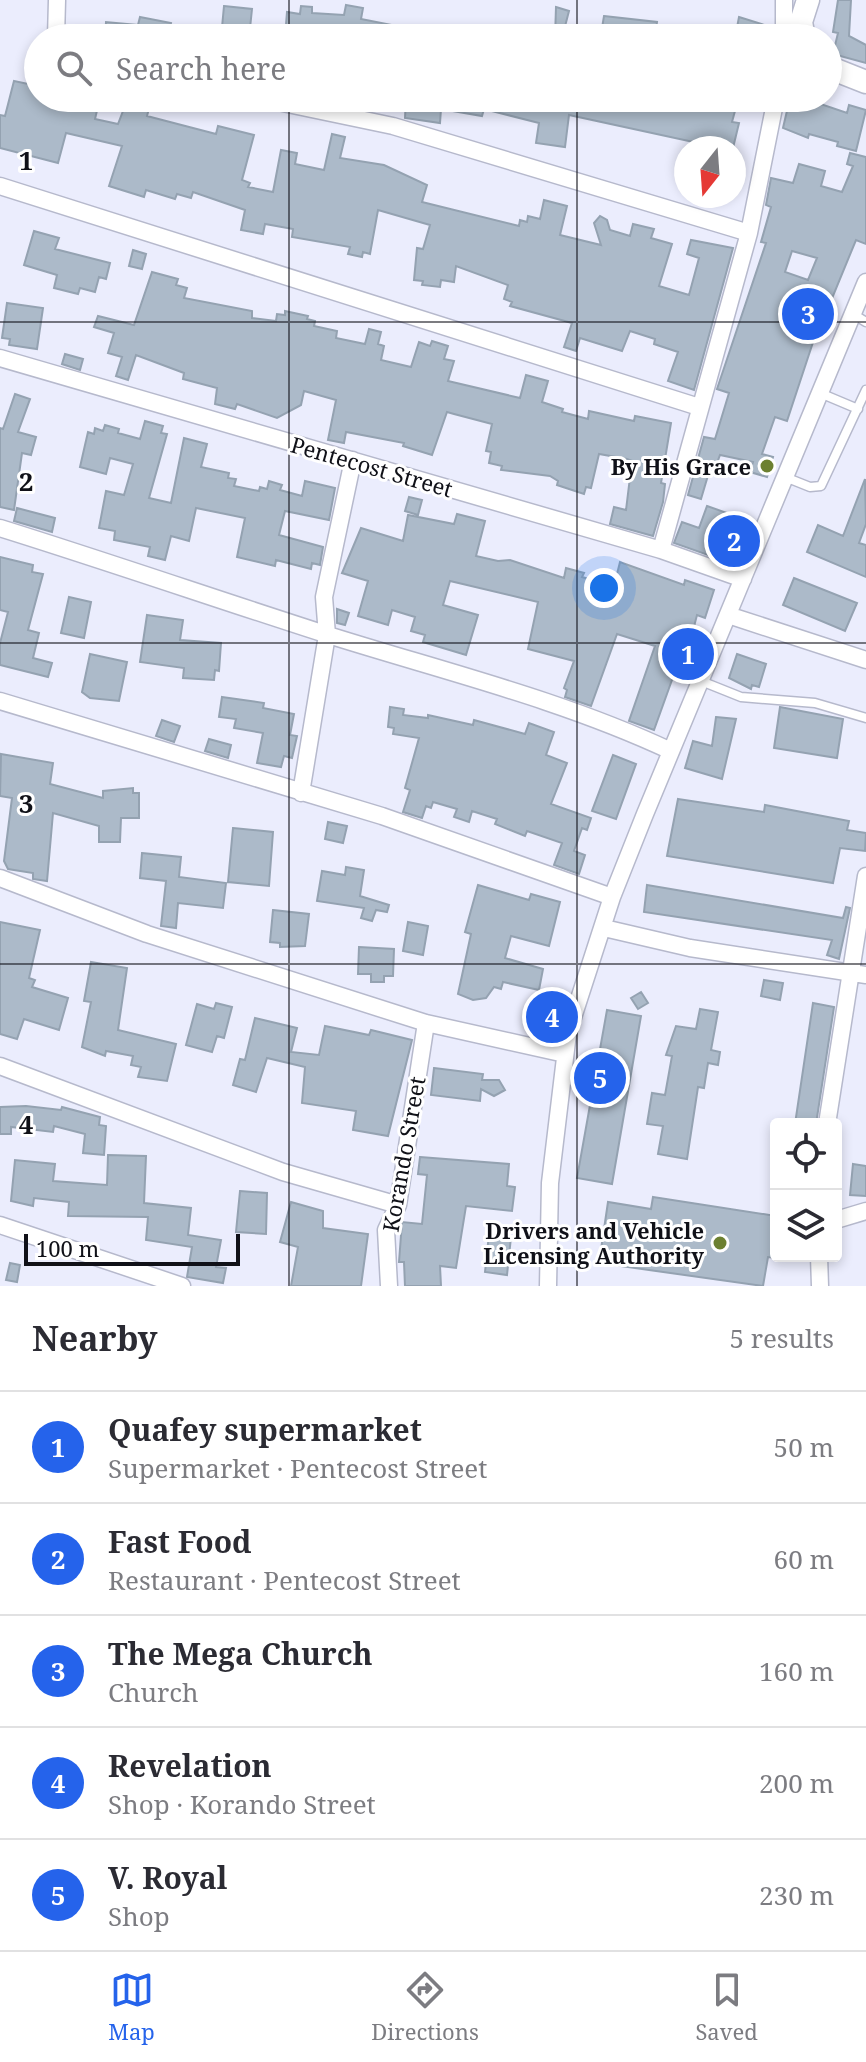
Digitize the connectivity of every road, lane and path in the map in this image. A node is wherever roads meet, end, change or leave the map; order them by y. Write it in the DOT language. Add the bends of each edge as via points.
graph roads {
  1 [pos="57,0"];
  2 [pos="784,0"];
  3 [pos="808,0"];
  4 [pos="56,24"];
  5 [pos="784,24"];
  6 [pos="801,24"];
  7 [pos="842,73"];
  8 [pos="866,82"];
  9 [pos="326,112"];
  10 [pos="773,112"];
  11 [pos="0,186"];
  12 [pos="749,233"];
  13 [pos="866,282"];
  14 [pos="859,318"];
  15 [pos="0,358"];
  16 [pos="866,390"];
  17 [pos="820,393"];
  18 [pos="699,407"];
  19 [pos="858,409"];
  20 [pos="353,460"];
  21 [pos="785,477"];
  22 [pos="0,528"];
  23 [pos="661,550"];
  24 [pos="743,579"];
  25 [pos="728,615"];
  26 [pos="327,635"];
  27 [pos="866,660"];
  28 [pos="701,681"];
  29 [pos="0,701"];
  30 [pos="866,718"];
  31 [pos="671,751"];
  32 [pos="301,793"];
  33 [pos="866,876"];
  34 [pos="0,878"];
  35 [pos="612,897"];
  36 [pos="604,928"];
  37 [pos="859,974"];
  38 [pos="426,1023"];
  39 [pos="565,1054"];
  40 [pos="0,1066"];
  41 [pos="828,1118"];
  42 [pos="398,1205"];
  43 [pos="866,1211"];
  44 [pos="842,1218"];
  45 [pos="0,1225"];
  46 [pos="819,1262"];
  47 [pos="182,1286"];
  48 [pos="389,1286"];
  49 [pos="548,1286"];
  50 [pos="820,1286"];
  1 -- 4 [label="street"];
  2 -- 5 [label="street"];
  3 -- 6 [label="street"];
  7 -- 8 [label="street"];
  9 -- 12 [label="street" via="393,126"];
  10 -- 12 [label="street"];
  11 -- 18 [label="street"];
  12 -- 18 [label="street"];
  13 -- 14 [label="street"];
  14 -- 17 [label="street"];
  15 -- 20 [label="street, Pentecost Street"];
  16 -- 19 [label="lane"];
  17 -- 19 [label="lane"];
  17 -- 21 [label="street"];
  18 -- 23 [label="street"];
  19 -- 21 [label="lane" via="821,486"];
  20 -- 23 [label="street, Pentecost Street"];
  20 -- 26 [label="street" via="324,597"];
  21 -- 24 [label="street"];
  22 -- 26 [label="street"];
  23 -- 24 [label="street, Pentecost Street"];
  24 -- 25 [label="street"];
  25 -- 27 [label="street"];
  25 -- 28 [label="street"];
  26 -- 31 [label="street" via="542,699"];
  26 -- 32 [label="street"];
  28 -- 30 [label="lane" via="741,697 815,703"];
  28 -- 31 [label="street"];
  29 -- 32 [label="street"];
  31 -- 35 [label="street"];
  32 -- 35 [label="street" via="454,839"];
  33 -- 37 [label="street"];
  34 -- 38 [label="street" via="147,934"];
  35 -- 36 [label="street"];
  36 -- 37 [label="street" via="690,948"];
  36 -- 39 [label="street"];
  37 -- 41 [label="street"];
  38 -- 39 [label="street"];
  38 -- 42 [label="street, Korando Street"];
  39 -- 49 [label="street" via="546,1237"];
  40 -- 42 [label="street" via="283,1172"];
  42 -- 48 [label="street, Korando Street" via="386,1230"];
  43 -- 44 [label="street"];
  45 -- 47 [label="street"];
  46 -- 50 [label="street"];
}
